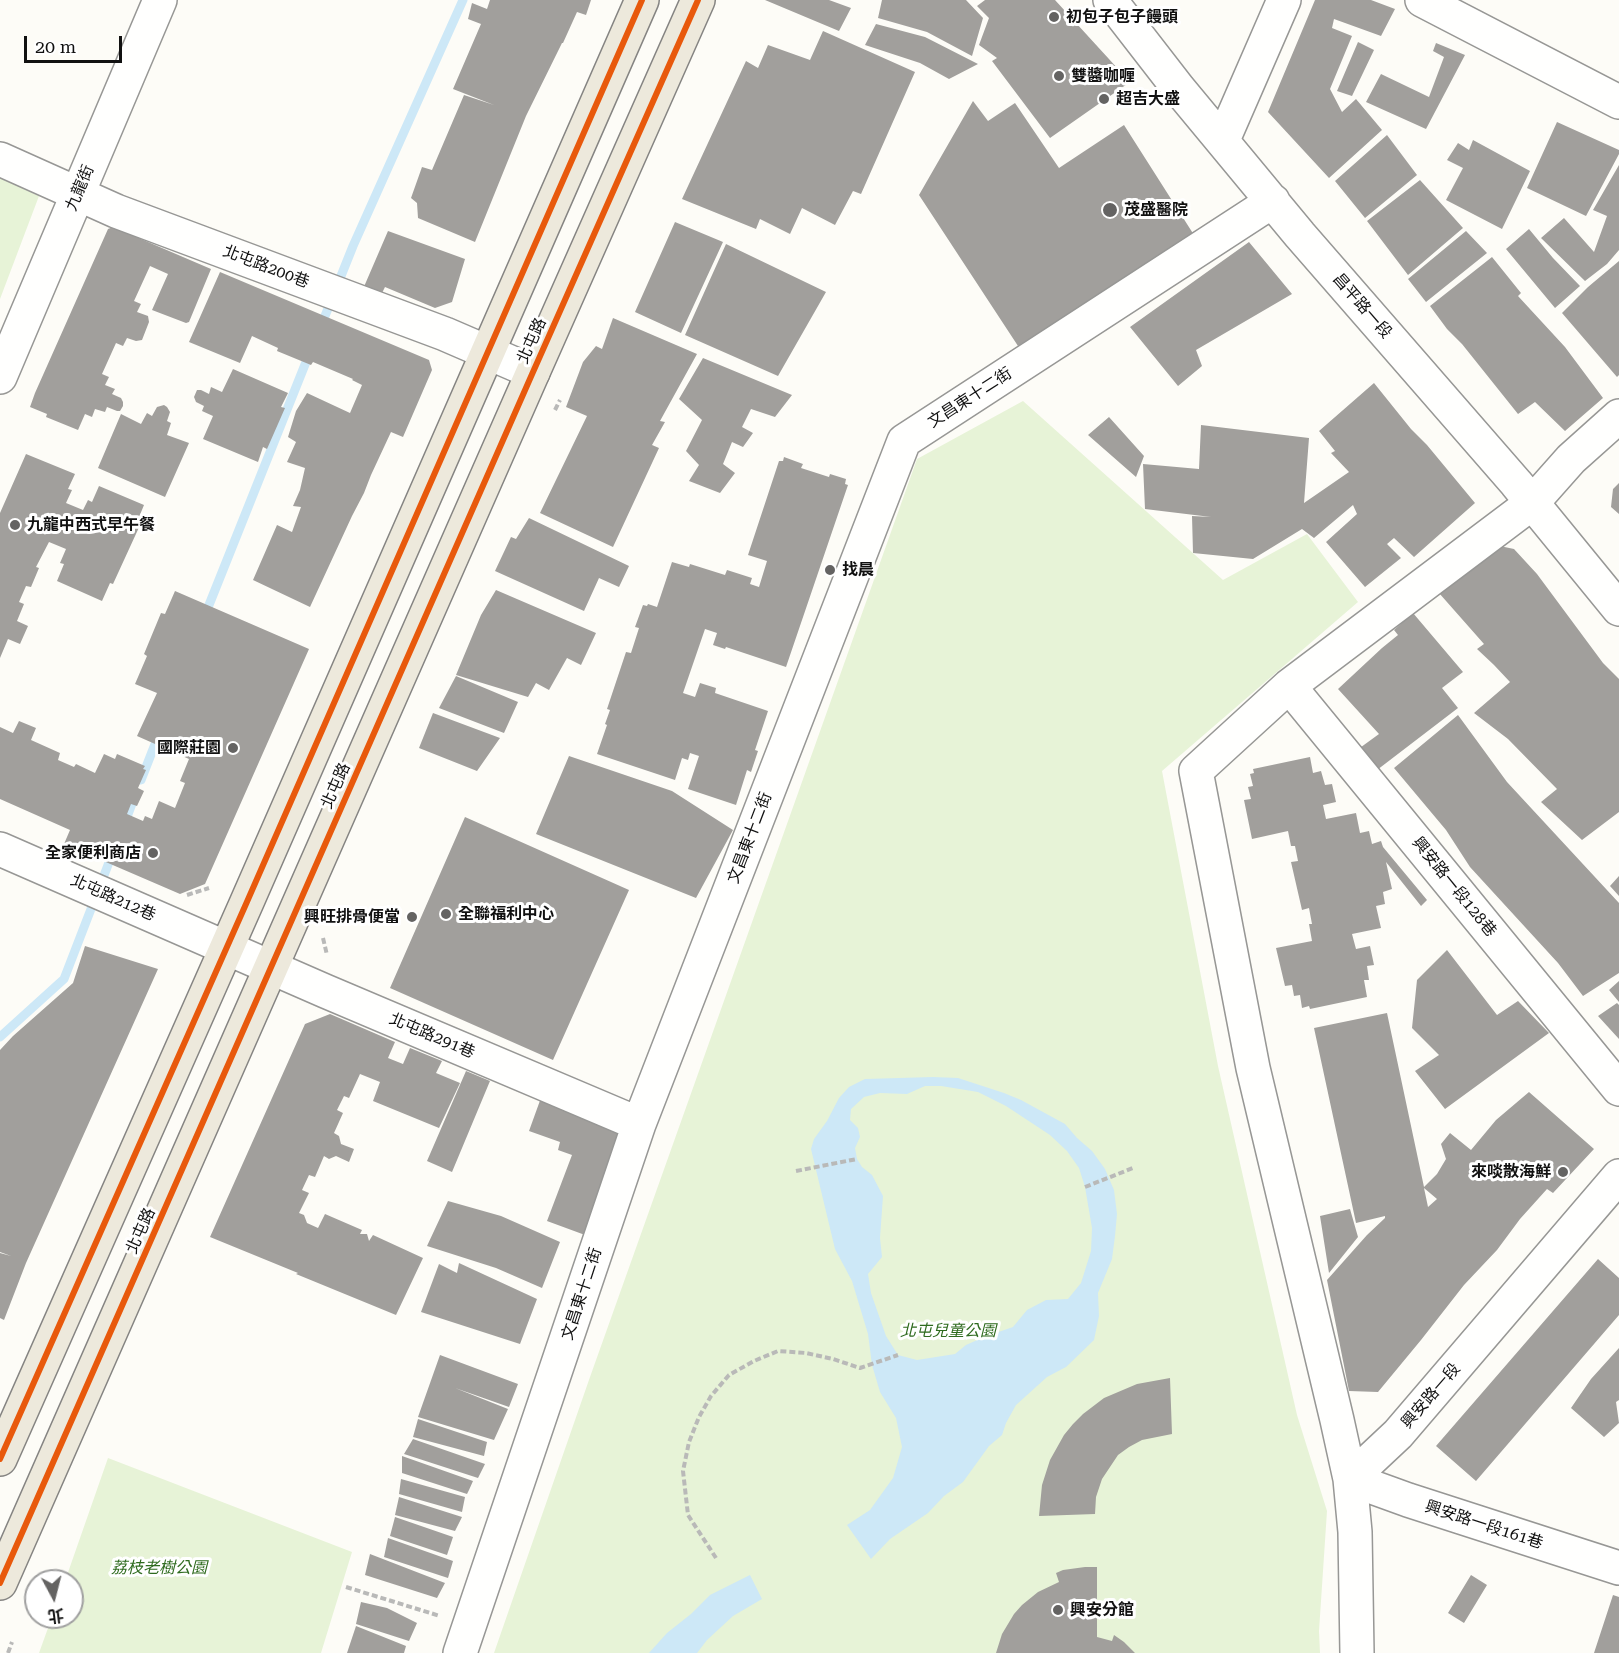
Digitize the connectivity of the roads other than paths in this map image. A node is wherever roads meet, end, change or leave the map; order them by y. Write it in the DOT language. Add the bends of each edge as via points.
graph roads {
  1 [pos="160,0"];
  2 [pos="642,0"];
  3 [pos="699,0"];
  4 [pos="1110,0"];
  5 [pos="1284,0"];
  6 [pos="1422,0"];
  7 [pos="1619,102"];
  8 [pos="1222,140"];
  9 [pos="0,159"];
  10 [pos="77,193"];
  11 [pos="1273,201"];
  12 [pos="488,352"];
  13 [pos="533,372"];
  14 [pos="0,376"];
  15 [pos="1619,416"];
  16 [pos="1532,503"];
  17 [pos="1619,609"];
  18 [pos="1288,686"];
  19 [pos="0,849"];
  20 [pos="226,948"];
  21 [pos="272,967"];
  22 [pos="1619,1089"];
  23 [pos="639,1124"];
  24 [pos="1619,1176"];
  25 [pos="0,1459"];
  26 [pos="1350,1479"];
  27 [pos="1619,1568"];
  28 [pos="0,1583"];
  29 [pos="465,1639"];
  30 [pos="1357,1653"];
  1 -- 10 [label="street, 九龍街"];
  2 -- 12 [label="main road"];
  3 -- 13 [label="main road, 北屯路"];
  4 -- 8 [label="street, 昌平路一段"];
  5 -- 8 [label="street"];
  6 -- 7 [label="street"];
  8 -- 11 [label="street, 昌平路一段"];
  9 -- 10 [label="street, 北屯路200巷"];
  10 -- 12 [label="street, 北屯路200巷"];
  10 -- 14 [label="street, 九龍街"];
  11 -- 16 [label="street, 昌平路一段"];
  11 -- 23 [label="street, 文昌東十二街" via="904,441"];
  12 -- 13 [label="street, 北屯路200巷"];
  12 -- 20 [label="main road"];
  13 -- 21 [label="main road, 北屯路"];
  15 -- 16 [label="street" via="1571,459"];
  16 -- 17 [label="street, 昌平路一段"];
  16 -- 18 [label="street"];
  18 -- 22 [label="street, 興安路一段128巷"];
  18 -- 26 [label="street" via="1196,771 1253,1068"];
  19 -- 20 [label="street, 北屯路212巷"];
  20 -- 21 [label="street, 北屯路291巷"];
  20 -- 25 [label="main road"];
  21 -- 23 [label="street, 北屯路291巷"];
  21 -- 28 [label="main road, 北屯路"];
  23 -- 29 [label="street, 文昌東十二街"];
  24 -- 26 [label="street, 興安路一段" via="1398,1434"];
  26 -- 27 [label="street, 興安路一段161巷"];
  26 -- 30 [label="street"];
}
